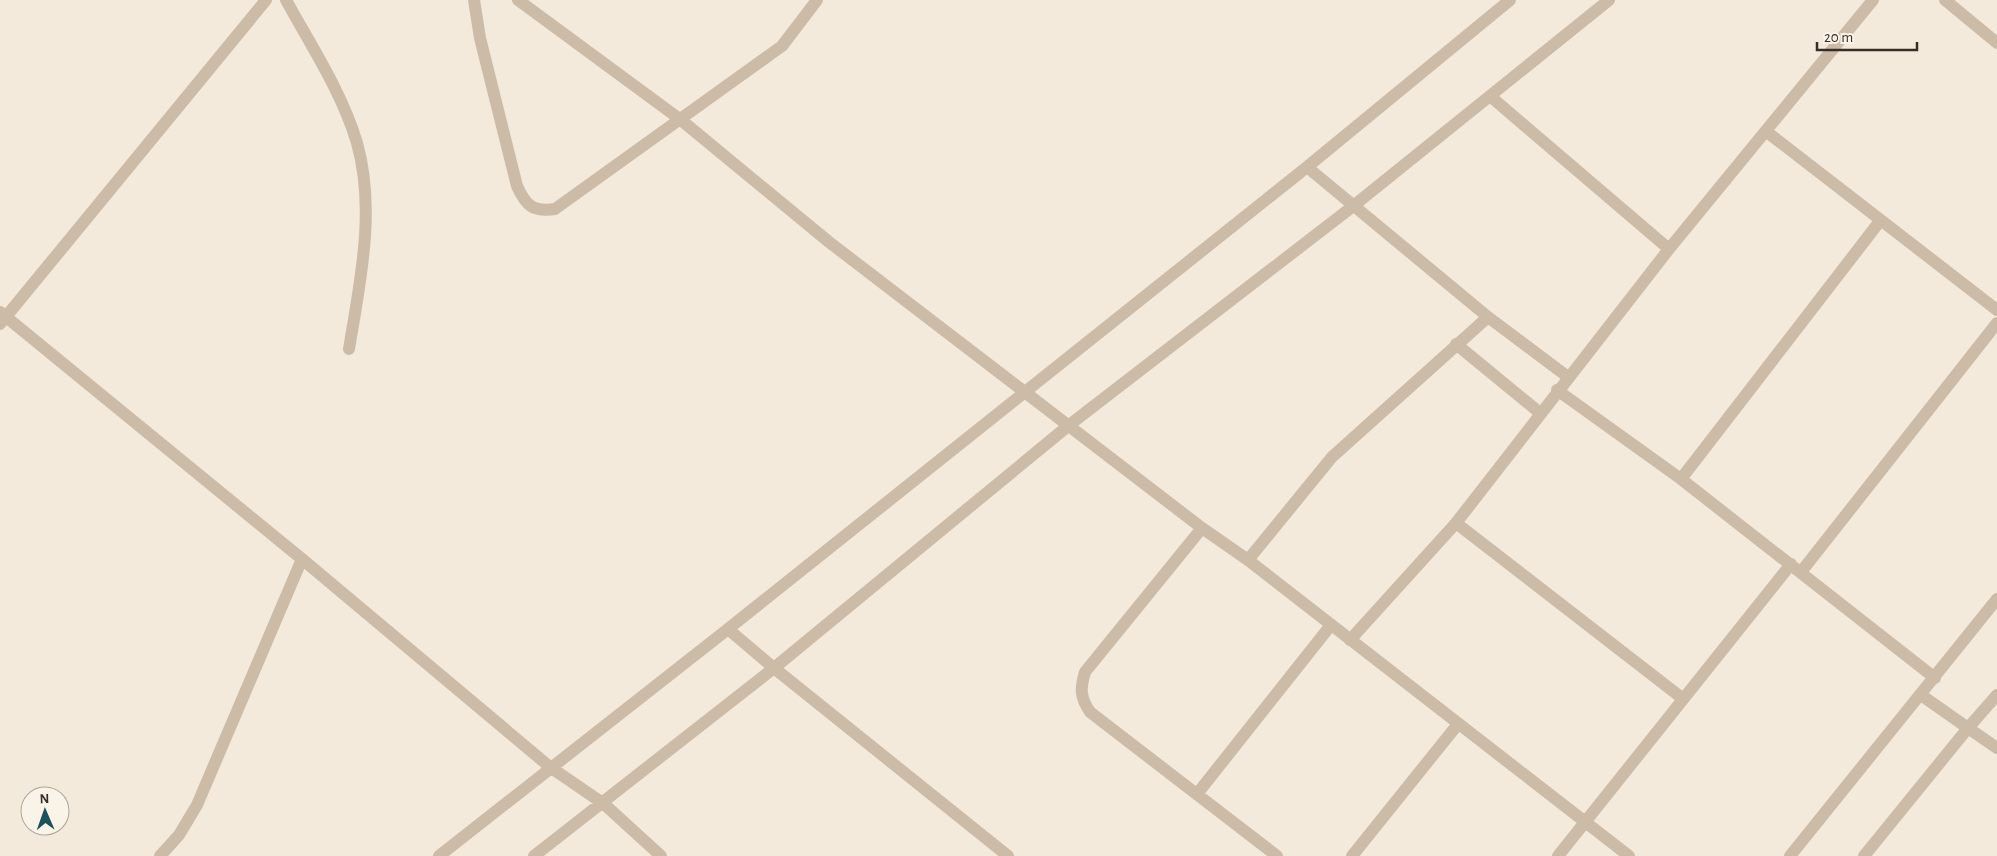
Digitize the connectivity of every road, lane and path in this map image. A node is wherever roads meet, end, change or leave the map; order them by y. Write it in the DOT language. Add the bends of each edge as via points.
graph roads {
  1 [pos="266,0"];
  2 [pos="286,0"];
  3 [pos="474,0"];
  4 [pos="518,0"];
  5 [pos="817,0"];
  6 [pos="1510,0"];
  7 [pos="1609,0"];
  8 [pos="1873,0"];
  9 [pos="1945,0"];
  10 [pos="1997,43"];
  11 [pos="1490,96"];
  12 [pos="681,120"];
  13 [pos="1766,132"];
  14 [pos="1306,167"];
  15 [pos="1352,207"];
  16 [pos="1880,221"];
  17 [pos="1669,248"];
  18 [pos="1997,310"];
  19 [pos="1488,317"];
  20 [pos="2,318"];
  21 [pos="1997,323"];
  22 [pos="1456,344"];
  23 [pos="349,349"];
  24 [pos="1568,376"];
  25 [pos="1557,390"];
  26 [pos="1024,391"];
  27 [pos="1540,413"];
  28 [pos="1068,426"];
  29 [pos="1681,479"];
  30 [pos="1456,523"];
  31 [pos="1202,528"];
  32 [pos="302,559"];
  33 [pos="1248,560"];
  34 [pos="1796,568"];
  35 [pos="1997,599"];
  36 [pos="1331,625"];
  37 [pos="728,629"];
  38 [pos="1350,640"];
  39 [pos="774,668"];
  40 [pos="1935,678"];
  41 [pos="1921,695"];
  42 [pos="1997,695"];
  43 [pos="1682,698"];
  44 [pos="1458,724"];
  45 [pos="1968,728"];
  46 [pos="1997,748"];
  47 [pos="550,767"];
  48 [pos="1197,794"];
  49 [pos="604,804"];
  50 [pos="1586,821"];
  51 [pos="160,856"];
  52 [pos="439,856"];
  53 [pos="534,856"];
  54 [pos="661,856"];
  55 [pos="1008,856"];
  56 [pos="1277,856"];
  57 [pos="1352,856"];
  58 [pos="1558,856"];
  59 [pos="1629,856"];
  60 [pos="1790,856"];
  61 [pos="1864,856"];
  1 -- 20 [label="street"];
  2 -- 23 [label="street" via="339,97 357,143 365,197 364,250"];
  3 -- 12 [label="street" via="480,38 517,186 524,200 533,208 542,211 555,209"];
  4 -- 12 [label="street"];
  5 -- 12 [label="street" via="782,46"];
  6 -- 14 [label="street"];
  7 -- 11 [label="street"];
  8 -- 13 [label="street"];
  9 -- 10 [label="street"];
  11 -- 15 [label="street"];
  11 -- 17 [label="street"];
  12 -- 26 [label="street" via="829,242"];
  13 -- 16 [label="street"];
  13 -- 17 [label="street"];
  14 -- 15 [label="street"];
  14 -- 26 [label="street"];
  15 -- 19 [label="street"];
  15 -- 28 [label="street"];
  16 -- 18 [label="street"];
  16 -- 29 [label="street"];
  17 -- 24 [label="street"];
  19 -- 22 [label="street"];
  19 -- 24 [label="street"];
  20 -- 32 [label="street"];
  21 -- 34 [label="street"];
  22 -- 27 [label="street"];
  22 -- 33 [label="street" via="1332,457"];
  24 -- 25 [label="street"];
  25 -- 27 [label="street"];
  25 -- 29 [label="street"];
  26 -- 28 [label="street"];
  26 -- 37 [label="street"];
  27 -- 30 [label="street"];
  28 -- 31 [label="street"];
  28 -- 39 [label="street"];
  29 -- 34 [label="street"];
  30 -- 38 [label="street"];
  30 -- 43 [label="street"];
  31 -- 33 [label="street"];
  31 -- 48 [label="street" via="1086,672 1080,687 1082,700 1090,712"];
  32 -- 47 [label="street"];
  32 -- 51 [label="street" via="197,804"];
  33 -- 36 [label="street"];
  34 -- 40 [label="street"];
  34 -- 43 [label="street"];
  35 -- 40 [label="street"];
  36 -- 38 [label="street"];
  36 -- 48 [label="street"];
  37 -- 39 [label="street"];
  37 -- 47 [label="street"];
  38 -- 44 [label="street"];
  39 -- 49 [label="street"];
  39 -- 55 [label="street"];
  40 -- 41 [label="street"];
  41 -- 45 [label="street"];
  41 -- 60 [label="street"];
  42 -- 45 [label="street"];
  43 -- 50 [label="street"];
  44 -- 50 [label="street"];
  44 -- 57 [label="street"];
  45 -- 46 [label="street"];
  45 -- 61 [label="street"];
  47 -- 49 [label="street"];
  47 -- 52 [label="street"];
  48 -- 56 [label="street"];
  49 -- 53 [label="street"];
  49 -- 54 [label="street"];
  50 -- 58 [label="street"];
  50 -- 59 [label="street"];
}
